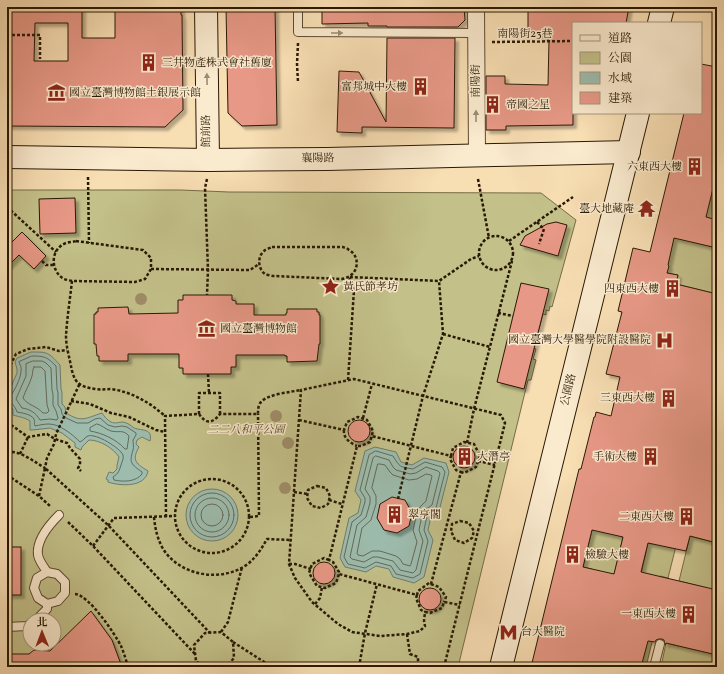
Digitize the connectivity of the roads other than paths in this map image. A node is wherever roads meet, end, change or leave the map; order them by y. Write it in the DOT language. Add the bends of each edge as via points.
graph roads {
  1 [pos="206,7"];
  2 [pos="298,7"];
  3 [pos="476,7"];
  4 [pos="663,7"];
  5 [pos="659,22"];
  6 [pos="476,37"];
  7 [pos="638,114"];
  8 [pos="628,152"];
  9 [pos="477,155"];
  10 [pos="7,157"];
  11 [pos="208,160"];
  12 [pos="59,515"];
  13 [pos="47,572"];
  14 [pos="47,604"];
  15 [pos="44,612"];
  16 [pos="22,626"];
  17 [pos="7,627"];
  18 [pos="660,644"];
  19 [pos="501,667"];
  20 [pos="654,667"];
  11 -- 1 [label="street, 館前路, one-way"];
  2 -- 6 [label="lane, one-way" via="298,32"];
  3 -- 6 [label="street, 南陽街"];
  4 -- 5 [label="street"];
  9 -- 6 [label="street, 南陽街, one-way"];
  7 -- 8 [label="street, 公園路"];
  8 -- 9 [label="street, 襄陽路"];
  8 -- 19 [label="street, 公園路"];
  9 -- 11 [label="street, 襄陽路"];
  10 -- 11 [label="street, 襄陽路"];
  12 -- 13 [label="lane" via="39,543 38,556"];
  13 -- 14 [label="lane" via="37,578 34,588 38,598"];
  13 -- 14 [label="lane" via="57,574 65,582 65,593 58,601"];
  14 -- 15 [label="lane"];
  16 -- 17 [label="lane"];
  18 -- 20 [label="lane"];
}
